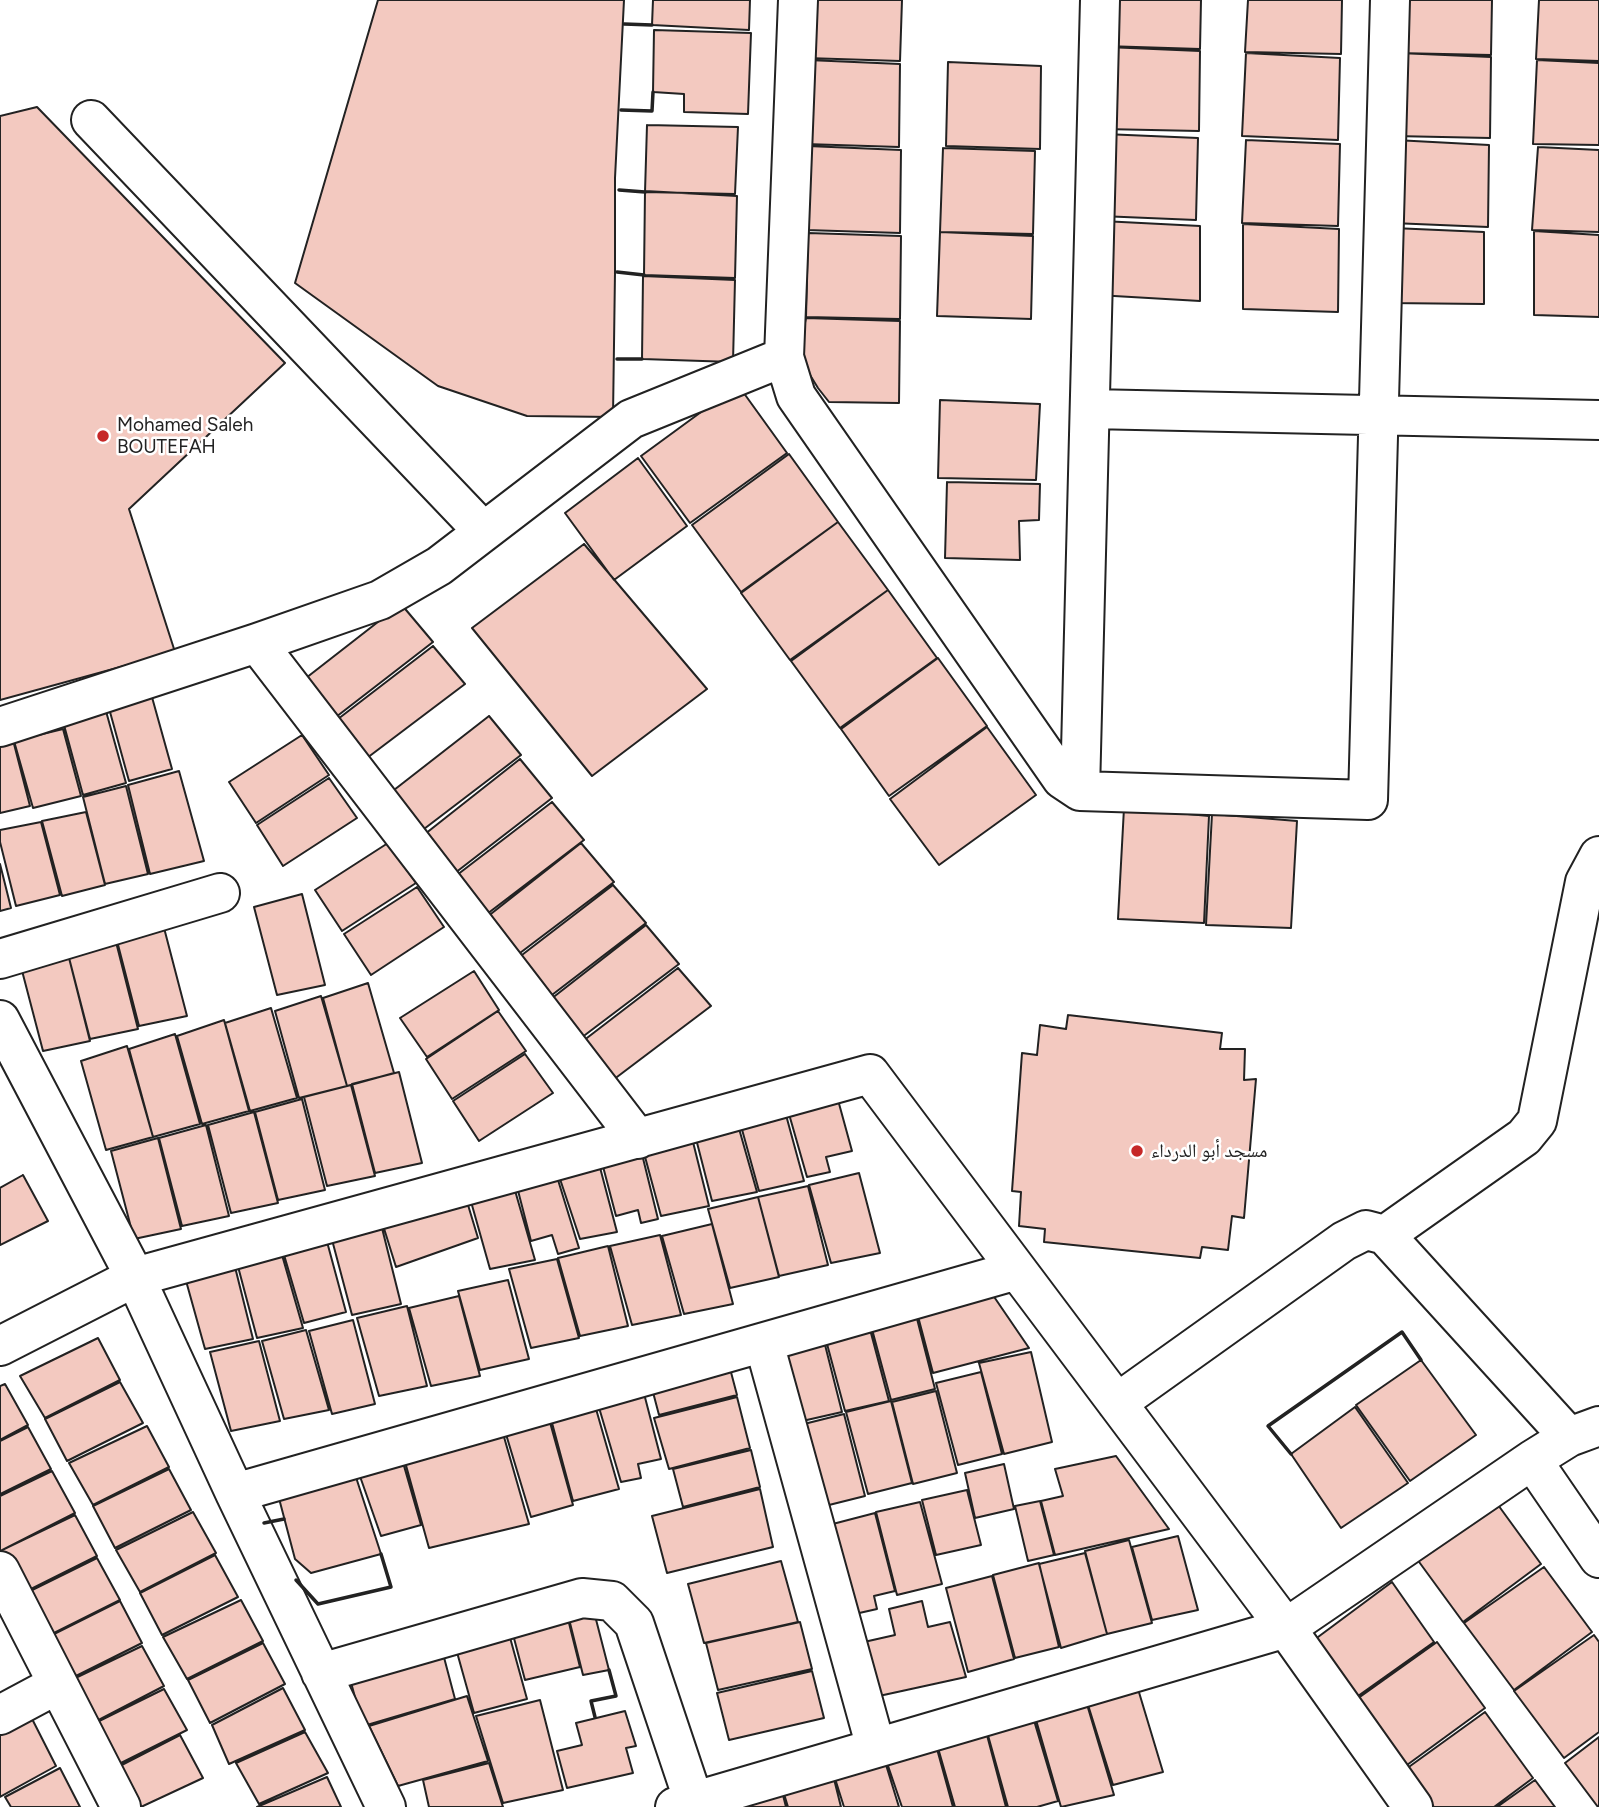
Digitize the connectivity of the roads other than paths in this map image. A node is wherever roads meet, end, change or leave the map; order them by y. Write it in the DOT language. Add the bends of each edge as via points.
graph roads {
  1 [pos="798,0"];
  2 [pos="1100,0"];
  3 [pos="1390,0"];
  4 [pos="91,120"];
  5 [pos="784,357"];
  6 [pos="1090,409"];
  7 [pos="1379,414"];
  8 [pos="1599,420"];
  9 [pos="483,531"];
  10 [pos="257,643"];
  11 [pos="0,727"];
  12 [pos="1080,791"];
  13 [pos="1599,856"];
  14 [pos="220,893"];
  15 [pos="0,959"];
  16 [pos="0,1020"];
  17 [pos="638,1139"];
  18 [pos="1385,1235"];
  19 [pos="1017,1270"];
  20 [pos="135,1277"];
  21 [pos="764,1343"];
  22 [pos="0,1346"];
  23 [pos="1117,1403"];
  24 [pos="1584,1432"];
  25 [pos="1532,1460"];
  26 [pos="235,1493"];
  27 [pos="1599,1558"];
  28 [pos="0,1571"];
  29 [pos="1286,1628"];
  30 [pos="321,1673"];
  31 [pos="58,1684"];
  32 [pos="0,1715"];
  33 [pos="876,1748"];
  34 [pos="685,1804"];
  35 [pos="121,1807"];
  36 [pos="386,1807"];
  37 [pos="1413,1807"];
  1 -- 5 [label="street"];
  2 -- 6 [label="street"];
  3 -- 7 [label="street"];
  4 -- 9 [label="street"];
  5 -- 9 [label="street" via="631,419"];
  5 -- 12 [label="street" via="796,396 1062,779"];
  6 -- 7 [label="street"];
  6 -- 12 [label="street"];
  7 -- 8 [label="street"];
  7 -- 12 [label="street" via="1368,800"];
  9 -- 10 [label="street" via="439,566 380,600"];
  10 -- 11 [label="street"];
  10 -- 17 [label="street"];
  13 -- 18 [label="street" via="1585,881 1537,1121 1524,1137"];
  14 -- 15 [label="street"];
  16 -- 20 [label="street"];
  17 -- 19 [label="street" via="870,1074"];
  17 -- 20 [label="street"];
  18 -- 23 [label="street" via="1366,1230 1344,1241"];
  18 -- 24 [label="street"];
  19 -- 21 [label="street"];
  19 -- 23 [label="street"];
  20 -- 22 [label="street"];
  20 -- 26 [label="street"];
  21 -- 26 [label="street"];
  21 -- 33 [label="street"];
  23 -- 29 [label="street"];
  24 -- 25 [label="street"];
  25 -- 27 [label="street"];
  25 -- 29 [label="street"];
  26 -- 30 [label="street"];
  28 -- 31 [label="street"];
  29 -- 33 [label="street"];
  29 -- 37 [label="street"];
  30 -- 34 [label="street" via="582,1598 612,1601 634,1623"];
  30 -- 36 [label="street"];
  31 -- 32 [label="street"];
  31 -- 35 [label="street"];
  33 -- 34 [label="street"];
}
